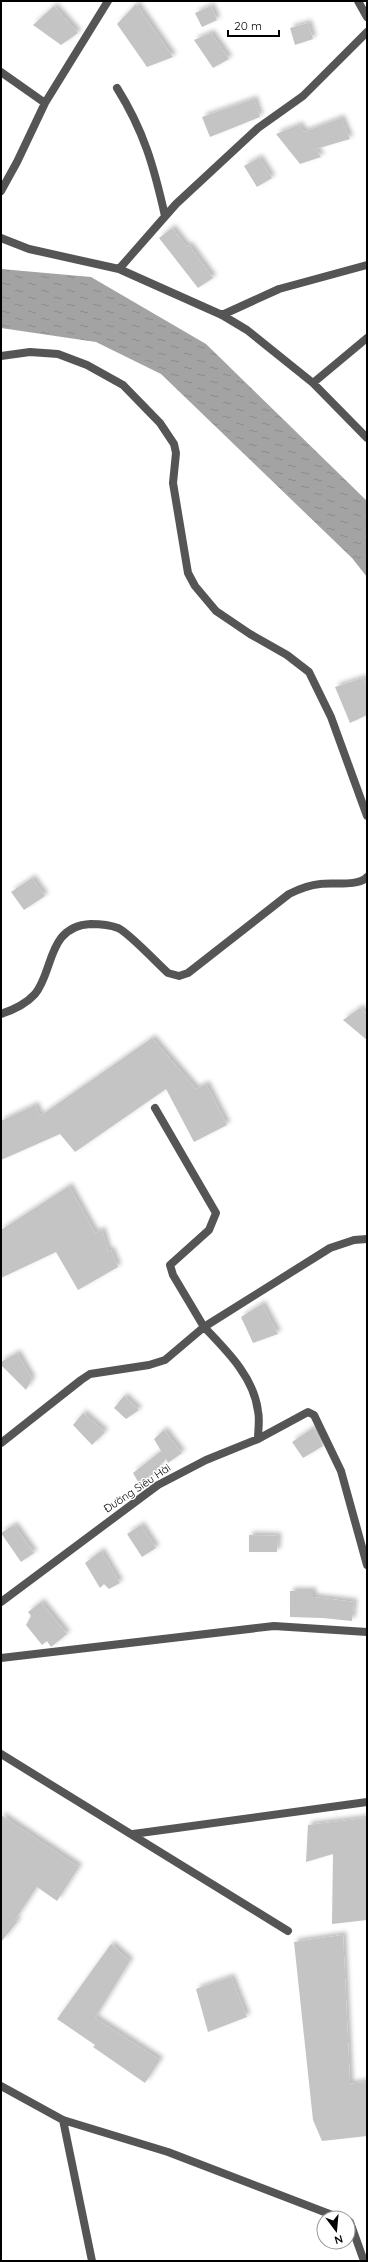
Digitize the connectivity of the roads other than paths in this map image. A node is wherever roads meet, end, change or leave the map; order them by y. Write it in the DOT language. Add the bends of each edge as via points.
graph roads {
  1 [pos="108,1"];
  2 [pos="358,1"];
  3 [pos="367,18"];
  4 [pos="367,32"];
  5 [pos="1,72"];
  6 [pos="117,88"];
  7 [pos="45,103"];
  8 [pos="1,191"];
  9 [pos="165,216"];
  10 [pos="1,238"];
  11 [pos="367,265"];
  12 [pos="119,269"];
  13 [pos="222,315"];
  14 [pos="367,338"];
  15 [pos="1,356"];
  16 [pos="313,383"];
  17 [pos="367,438"];
  18 [pos="367,816"];
  19 [pos="367,877"];
  20 [pos="1,1014"];
  21 [pos="156,1108"];
  22 [pos="367,1239"];
  23 [pos="204,1327"];
  24 [pos="258,1439"];
  25 [pos="1,1443"];
  26 [pos="367,1565"];
  27 [pos="1,1602"];
  28 [pos="367,1632"];
  29 [pos="1,1658"];
  30 [pos="1,1754"];
  31 [pos="367,1802"];
  32 [pos="133,1834"];
  33 [pos="288,1931"];
  34 [pos="1,2086"];
  35 [pos="63,2120"];
  36 [pos="319,2210"];
  37 [pos="356,2239"];
  38 [pos="92,2261"];
  39 [pos="364,2261"];
  1 -- 7 [label="street"];
  2 -- 3 [label="street"];
  4 -- 9 [label="street" via="303,96 258,128"];
  5 -- 7 [label="street"];
  6 -- 9 [label="street" via="142,132 155,171"];
  7 -- 8 [label="street"];
  9 -- 12 [label="street"];
  10 -- 12 [label="street" via="29,249"];
  11 -- 13 [label="street" via="279,290"];
  12 -- 13 [label="street"];
  13 -- 16 [label="street" via="247,330"];
  14 -- 16 [label="street"];
  15 -- 18 [label="street" via="30,352 58,354 87,365 123,385 160,423 174,444 176,454 173,483 188,573 195,586 216,611 287,655 309,672 331,717"];
  16 -- 17 [label="street"];
  19 -- 20 [label="street" via="361,882 320,884 301,888 264,911 188,973 179,976 168,973 118,928 98,924 75,928 62,937 54,948 36,994 21,1006"];
  21 -- 23 [label="street" via="216,1213 209,1230 170,1265 173,1275"];
  22 -- 23 [label="street" via="354,1240 330,1248"];
  23 -- 24 [label="street" via="230,1353 244,1375 258,1411"];
  23 -- 25 [label="street" via="165,1360 90,1374"];
  24 -- 26 [label="street, Đường Siêu Hài" via="308,1412 314,1415 341,1471"];
  24 -- 27 [label="street, Đường Siêu Hài" via="206,1460 158,1485"];
  28 -- 29 [label="street" via="274,1626"];
  30 -- 32 [label="street"];
  31 -- 32 [label="street"];
  32 -- 33 [label="street"];
  34 -- 35 [label="street"];
  35 -- 36 [label="street" via="168,2152"];
  35 -- 38 [label="street"];
  37 -- 39 [label="street"];
}
